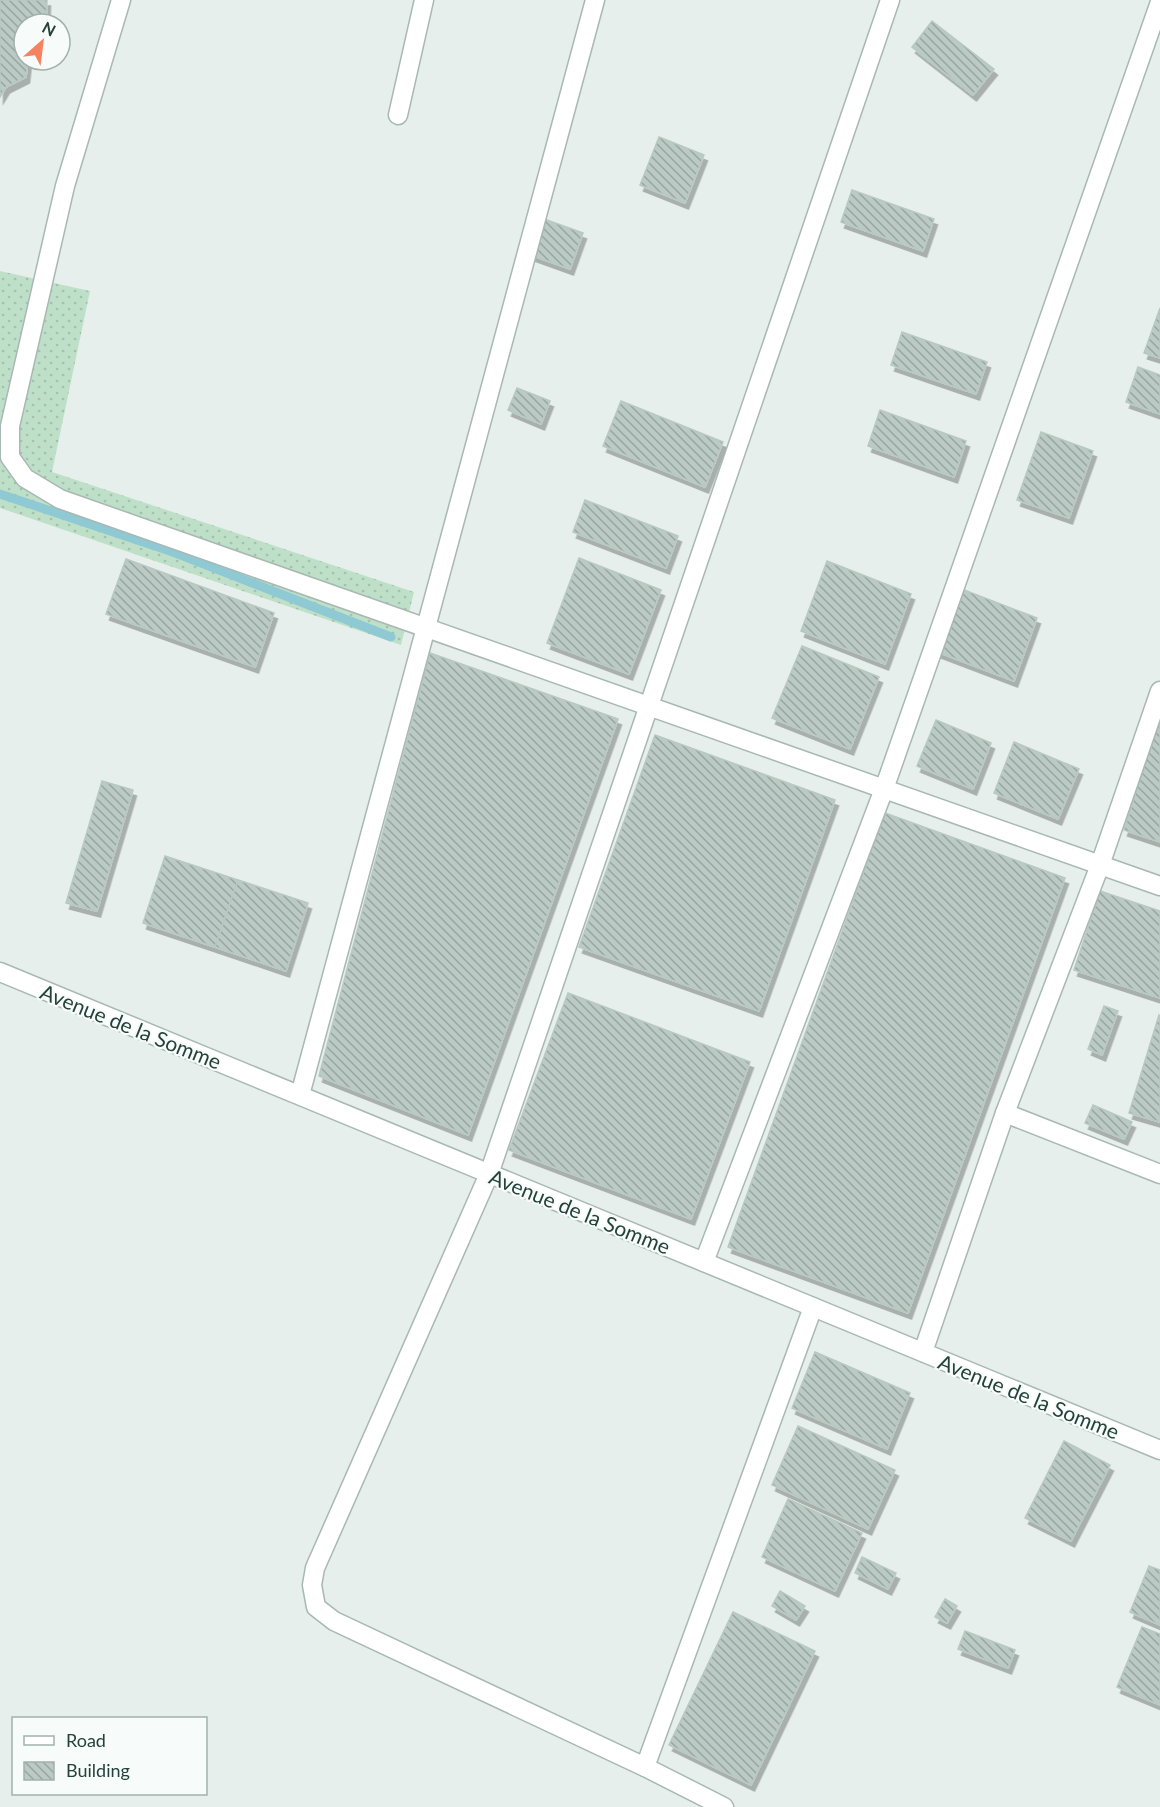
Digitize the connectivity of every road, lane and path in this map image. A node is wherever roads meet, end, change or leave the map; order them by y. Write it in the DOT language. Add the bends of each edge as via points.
graph roads {
  1 [pos="121,0"];
  2 [pos="424,0"];
  3 [pos="595,0"];
  4 [pos="890,0"];
  5 [pos="1160,2"];
  6 [pos="398,115"];
  7 [pos="425,627"];
  8 [pos="1160,691"];
  9 [pos="650,706"];
  10 [pos="884,789"];
  11 [pos="1100,865"];
  12 [pos="1160,886"];
  13 [pos="0,972"];
  14 [pos="300,1095"];
  15 [pos="1005,1113"];
  16 [pos="489,1174"];
  17 [pos="1160,1174"];
  18 [pos="705,1263"];
  19 [pos="813,1307"];
  20 [pos="923,1352"];
  21 [pos="1160,1450"];
  22 [pos="645,1767"];
  23 [pos="724,1807"];
  1 -- 7 [label="street" via="64,186 10,426 10,457 25,478 60,499"];
  2 -- 6 [label="street"];
  3 -- 7 [label="street"];
  4 -- 9 [label="street"];
  5 -- 10 [label="street"];
  7 -- 9 [label="street"];
  7 -- 14 [label="street"];
  8 -- 11 [label="street"];
  9 -- 10 [label="street"];
  9 -- 16 [label="street"];
  10 -- 11 [label="street"];
  10 -- 18 [label="street"];
  11 -- 12 [label="street"];
  11 -- 15 [label="street"];
  13 -- 14 [label="street, Avenue de la Somme"];
  14 -- 16 [label="street, Avenue de la Somme"];
  15 -- 17 [label="street"];
  15 -- 20 [label="street"];
  16 -- 18 [label="street, Avenue de la Somme"];
  16 -- 22 [label="street" via="315,1568 312,1585 316,1607 334,1621"];
  18 -- 19 [label="street, Avenue de la Somme"];
  19 -- 20 [label="street, Avenue de la Somme"];
  19 -- 22 [label="street"];
  20 -- 21 [label="street, Avenue de la Somme"];
  22 -- 23 [label="street"];
}
